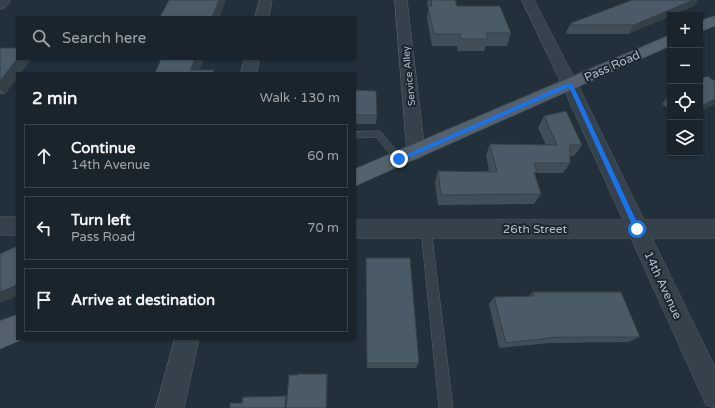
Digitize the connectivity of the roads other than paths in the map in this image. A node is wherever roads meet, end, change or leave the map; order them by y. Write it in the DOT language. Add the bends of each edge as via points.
graph roads {
  1 [pos="5,0"];
  2 [pos="266,0"];
  3 [pos="401,0"];
  4 [pos="528,0"];
  5 [pos="0,5"];
  6 [pos="262,16"];
  7 [pos="715,20"];
  8 [pos="703,26"];
  9 [pos="667,41"];
  10 [pos="252,60"];
  11 [pos="249,72"];
  12 [pos="570,85"];
  13 [pos="356,134"];
  14 [pos="416,152"];
  15 [pos="399,159"];
  16 [pos="356,178"];
  17 [pos="0,226"];
  18 [pos="16,226"];
  19 [pos="356,229"];
  20 [pos="426,229"];
  21 [pos="637,229"];
  22 [pos="715,229"];
  23 [pos="16,328"];
  24 [pos="0,335"];
  25 [pos="187,340"];
  26 [pos="715,396"];
  27 [pos="170,408"];
  28 [pos="446,408"];
  1 -- 5 [label="street"];
  2 -- 6 [label="street"];
  3 -- 14 [label="street, Service Alley"];
  4 -- 12 [label="street, 14th Avenue"];
  7 -- 8 [label="main road"];
  9 -- 12 [label="main road, Pass Road"];
  10 -- 11 [label="street"];
  12 -- 14 [label="main road, Pass Road"];
  12 -- 21 [label="street, 14th Avenue"];
  13 -- 15 [label="lane" via="378,134"];
  14 -- 15 [label="main road, Pass Road"];
  15 -- 16 [label="main road, Pass Road"];
  17 -- 18 [label="street"];
  19 -- 20 [label="street, 26th Street"];
  20 -- 21 [label="street, 26th Street"];
  20 -- 28 [label="lane"];
  21 -- 22 [label="street, 26th Street"];
  21 -- 26 [label="street, 14th Avenue"];
  23 -- 24 [label="main road"];
  25 -- 27 [label="street"];
}
